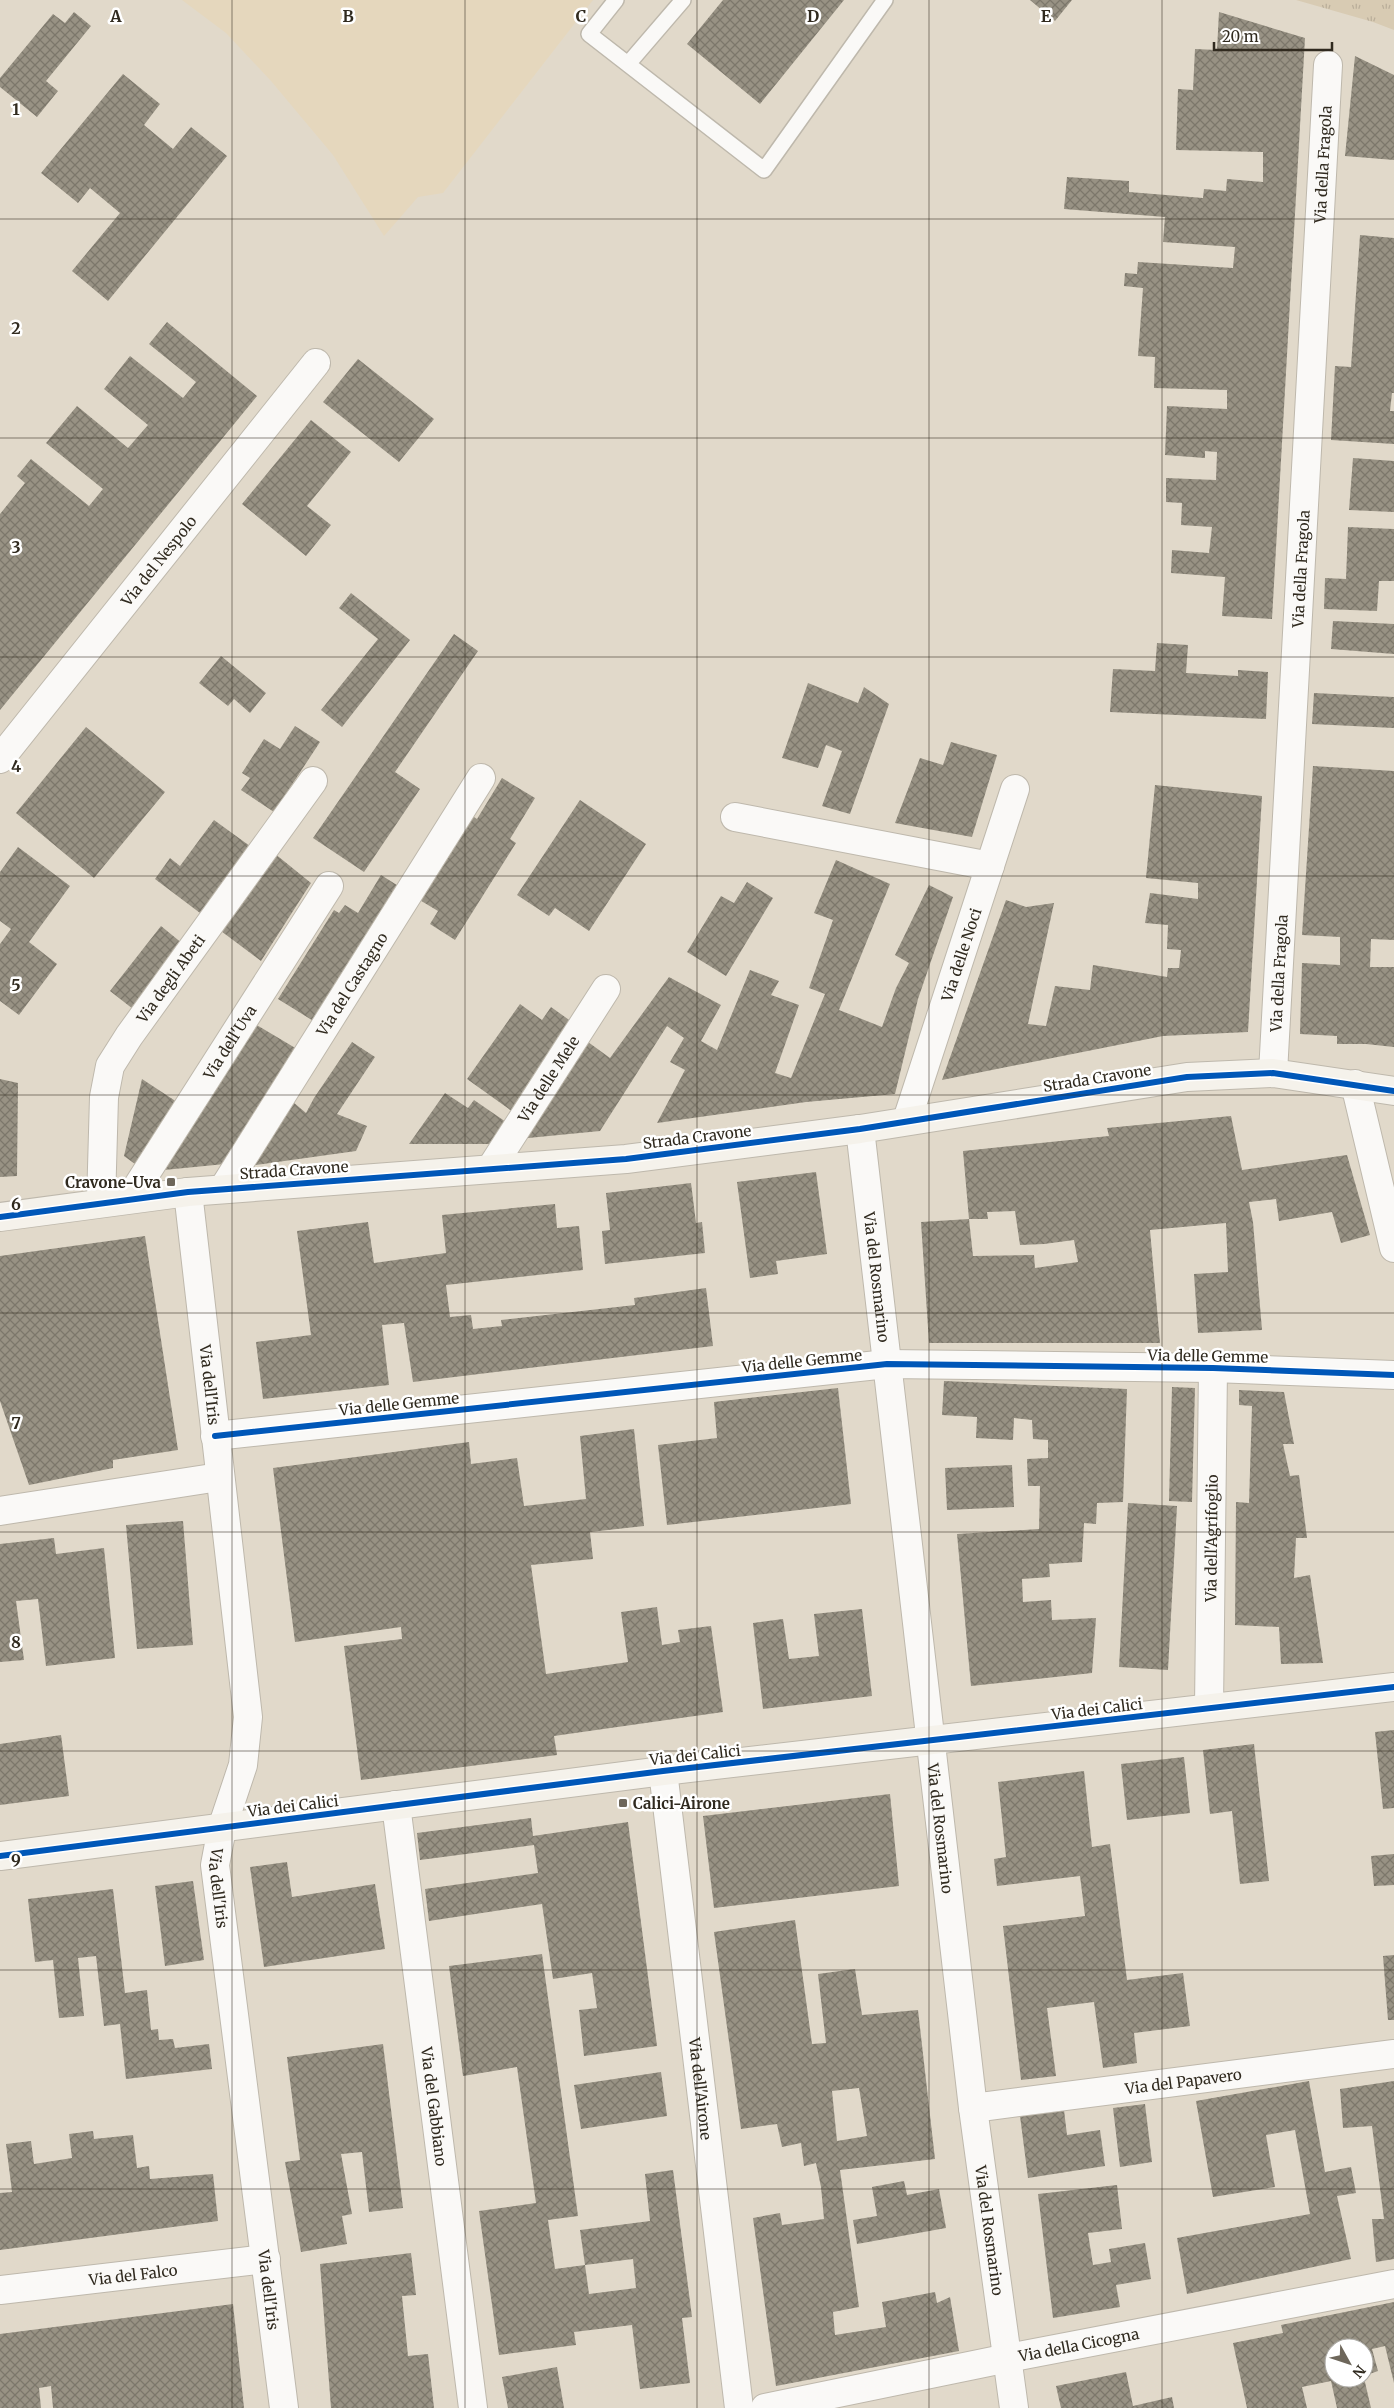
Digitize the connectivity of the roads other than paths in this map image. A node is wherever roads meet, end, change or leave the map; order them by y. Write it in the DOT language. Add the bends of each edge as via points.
graph roads {
  1 [pos="616,0"];
  2 [pos="684,0"];
  3 [pos="885,0"];
  4 [pos="628,64"];
  5 [pos="1328,65"];
  6 [pos="316,363"];
  7 [pos="0,759"];
  8 [pos="481,778"];
  9 [pos="312,780"];
  10 [pos="1015,789"];
  11 [pos="736,816"];
  12 [pos="990,866"];
  13 [pos="329,886"];
  14 [pos="606,989"];
  15 [pos="1273,1073"];
  16 [pos="1355,1084"];
  17 [pos="1394,1091"];
  18 [pos="907,1120"];
  19 [pos="860,1128"];
  20 [pos="491,1168"];
  21 [pos="223,1189"];
  22 [pos="188,1192"];
  23 [pos="130,1198"];
  24 [pos="101,1203"];
  25 [pos="0,1217"];
  26 [pos="1394,1248"];
  27 [pos="887,1364"];
  28 [pos="1213,1368"];
  29 [pos="1394,1375"];
  30 [pos="215,1436"];
  31 [pos="219,1477"];
  32 [pos="0,1511"];
  33 [pos="1394,1687"];
  34 [pos="1209,1708"];
  35 [pos="931,1741"];
  36 [pos="663,1771"];
  37 [pos="396,1806"];
  38 [pos="222,1828"];
  39 [pos="0,1856"];
  40 [pos="1394,2054"];
  41 [pos="973,2108"];
  42 [pos="266,2259"];
  43 [pos="1394,2284"];
  44 [pos="0,2290"];
  45 [pos="1008,2358"];
  46 [pos="284,2408"];
  47 [pos="473,2408"];
  48 [pos="739,2408"];
  49 [pos="765,2408"];
  50 [pos="1014,2408"];
  1 -- 4 [label="lane" via="589,34"];
  2 -- 4 [label="lane"];
  3 -- 4 [label="lane" via="764,170"];
  5 -- 15 [label="street, Via della Fragola"];
  6 -- 7 [label="street, Via del Nespolo"];
  8 -- 21 [label="street, Via del Castagno"];
  9 -- 24 [label="street, Via degli Abeti" via="110,1066 104,1097"];
  10 -- 12 [label="street, Via delle Noci"];
  11 -- 12 [label="street"];
  12 -- 18 [label="street, Via delle Noci"];
  13 -- 23 [label="street, Via dell'Uva"];
  14 -- 20 [label="street, Via delle Mele"];
  15 -- 16 [label="street, Strada Cravone"];
  15 -- 18 [label="street, Strada Cravone" via="1187,1076"];
  16 -- 17 [label="street, Strada Cravone"];
  16 -- 26 [label="street"];
  18 -- 19 [label="street, Strada Cravone"];
  19 -- 20 [label="street, Strada Cravone" via="626,1159"];
  19 -- 27 [label="street, Via del Rosmarino"];
  20 -- 21 [label="street, Strada Cravone"];
  21 -- 22 [label="street, Strada Cravone"];
  22 -- 23 [label="street, Strada Cravone"];
  22 -- 30 [label="street, Via dell'Iris"];
  23 -- 24 [label="street, Strada Cravone"];
  24 -- 25 [label="street, Strada Cravone"];
  27 -- 28 [label="street, Via delle Gemme"];
  27 -- 30 [label="street, Via delle Gemme"];
  27 -- 35 [label="street, Via del Rosmarino"];
  28 -- 29 [label="street, Via delle Gemme"];
  28 -- 34 [label="street, Via dell'Agrifoglio"];
  30 -- 31 [label="street, Via dell'Iris"];
  31 -- 32 [label="street"];
  31 -- 38 [label="street, Via dell'Iris" via="248,1717 243,1765"];
  33 -- 34 [label="street, Via dei Calici"];
  34 -- 35 [label="street, Via dei Calici"];
  35 -- 36 [label="street, Via dei Calici"];
  35 -- 41 [label="street, Via del Rosmarino"];
  36 -- 37 [label="street, Via dei Calici"];
  36 -- 48 [label="street, Via dell'Airone"];
  37 -- 38 [label="street, Via dei Calici"];
  37 -- 47 [label="street, Via del Gabbiano"];
  38 -- 39 [label="street, Via dei Calici"];
  38 -- 42 [label="street, Via dell'Iris" via="215,1865"];
  40 -- 41 [label="street, Via del Papavero"];
  41 -- 45 [label="street, Via del Rosmarino"];
  42 -- 44 [label="street, Via del Falco"];
  42 -- 46 [label="street, Via dell'Iris"];
  43 -- 45 [label="street, Via della Cicogna"];
  45 -- 49 [label="street, Via della Cicogna"];
  45 -- 50 [label="street, Via del Rosmarino"];
}
